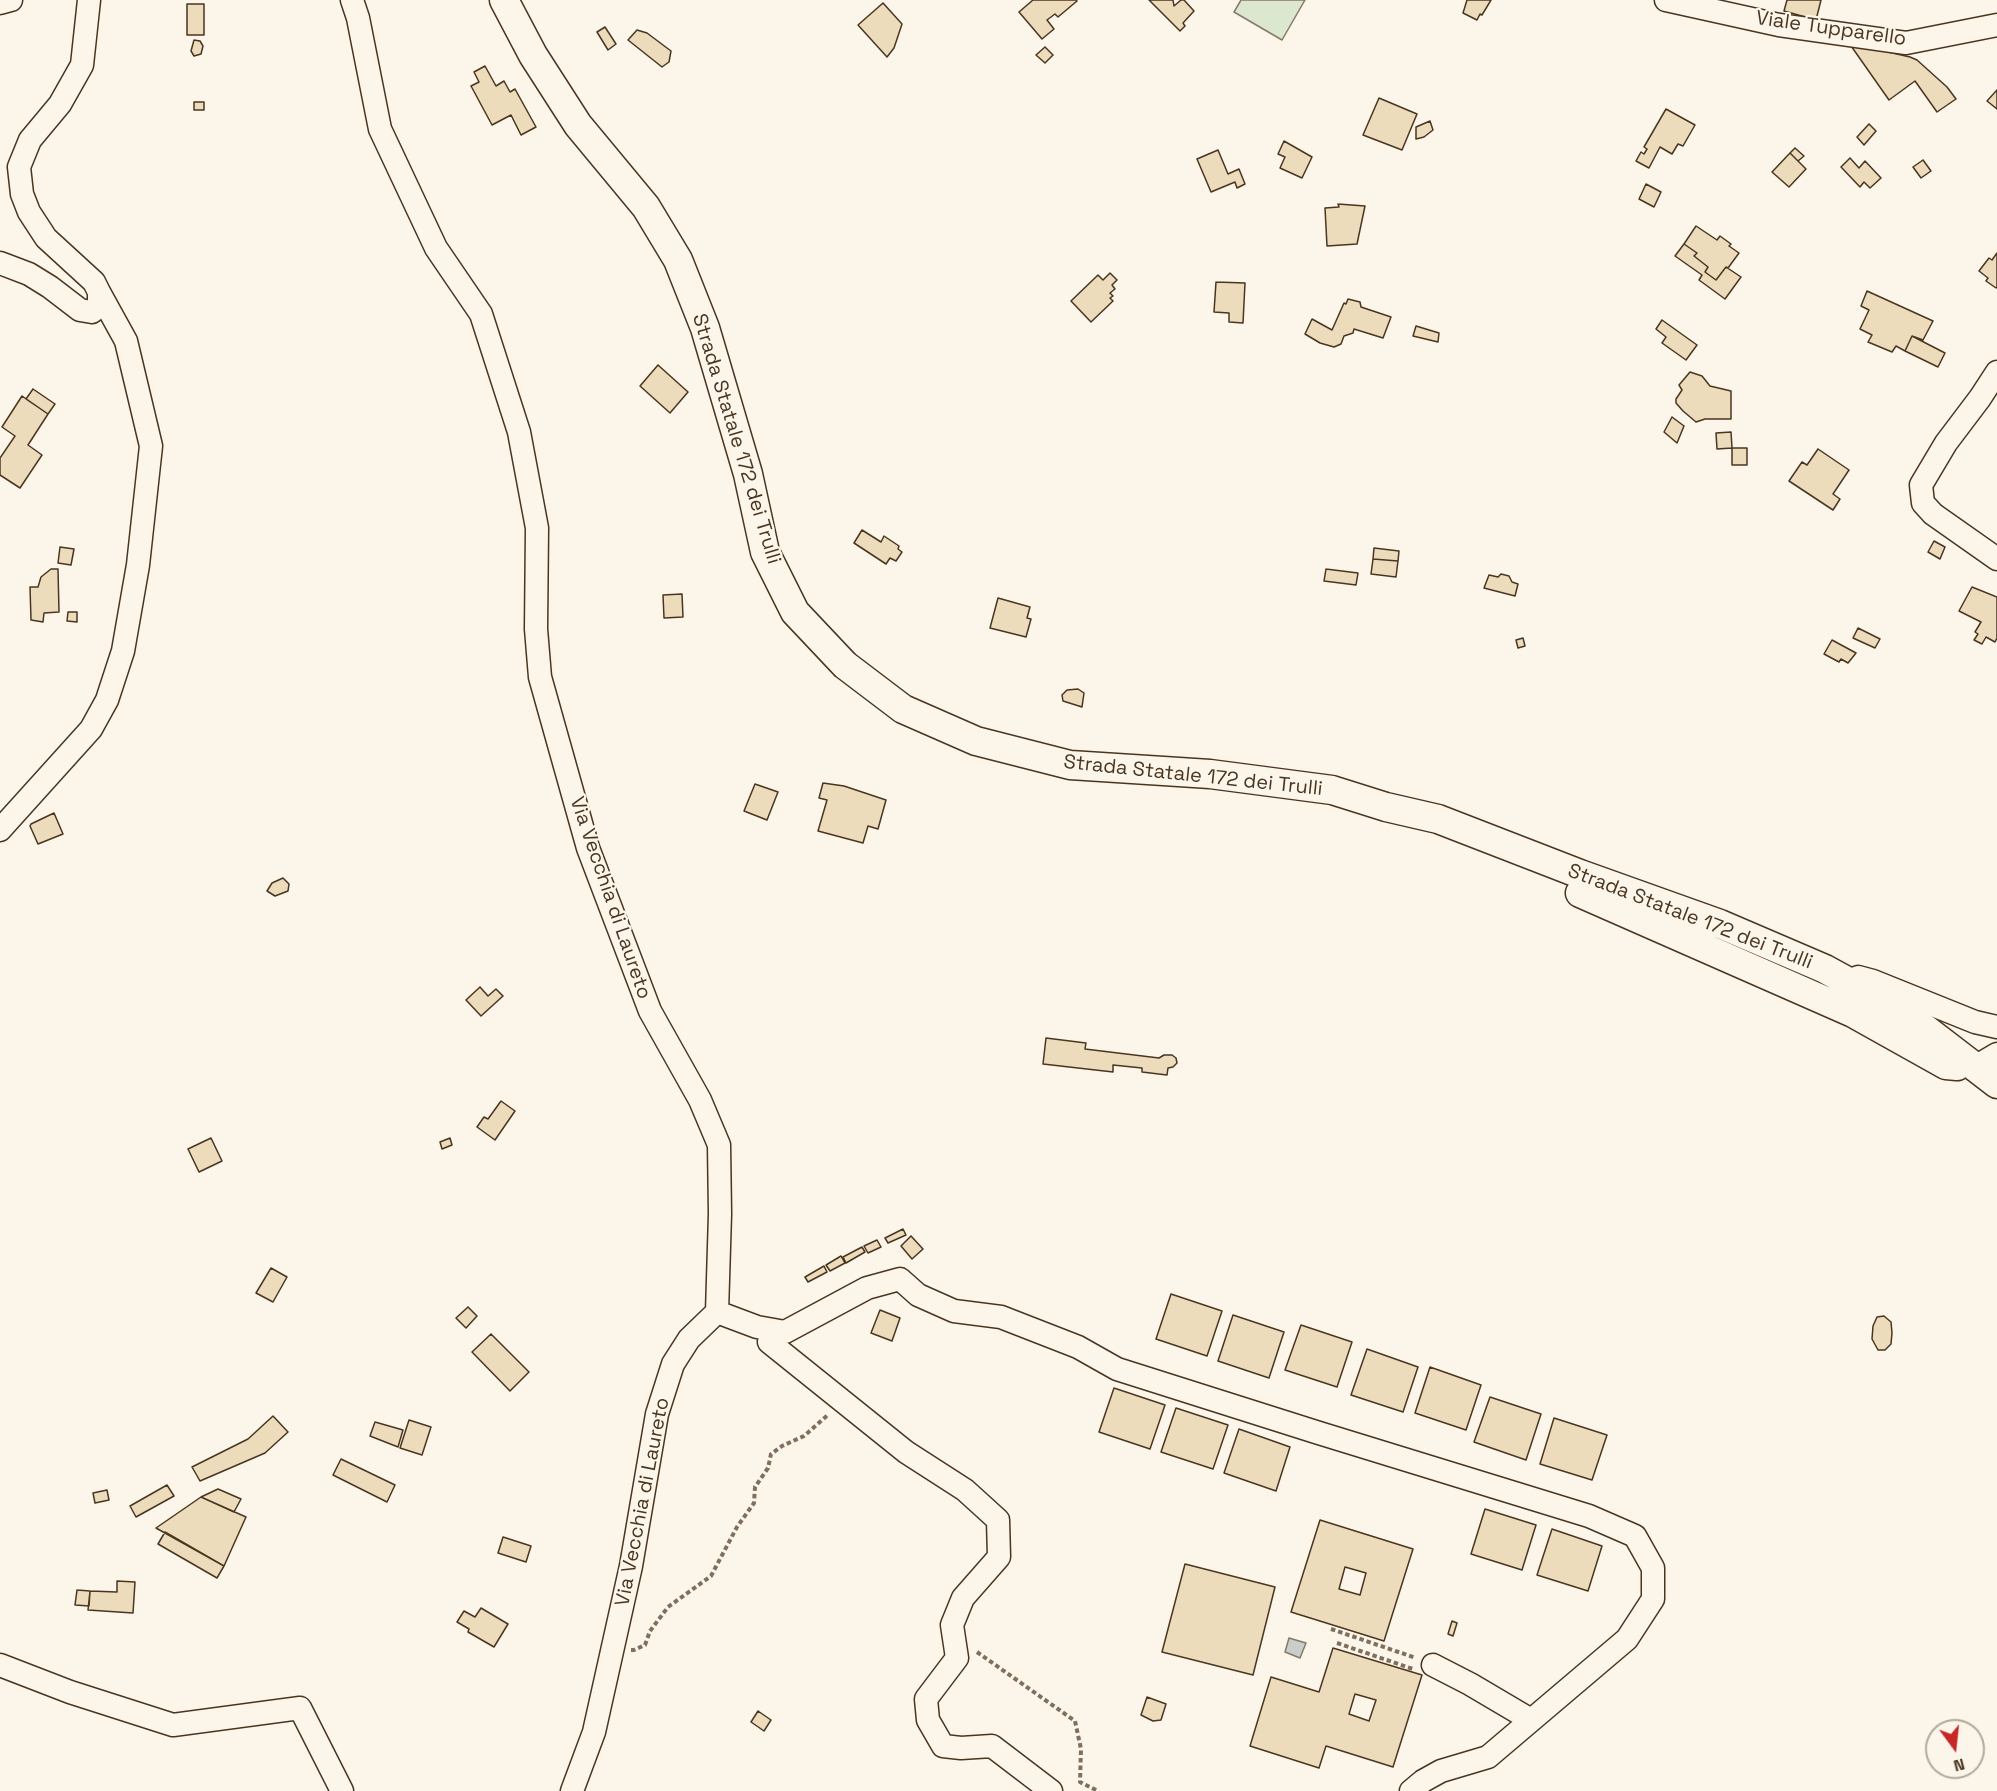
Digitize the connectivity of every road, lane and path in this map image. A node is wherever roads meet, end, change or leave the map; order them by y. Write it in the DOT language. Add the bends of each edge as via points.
graph roads {
  1 [pos="11,0"];
  2 [pos="89,0"];
  3 [pos="352,0"];
  4 [pos="504,0"];
  5 [pos="1666,0"];
  6 [pos="0,3"];
  7 [pos="1997,25"];
  8 [pos="0,263"];
  9 [pos="99,292"];
  10 [pos="1997,372"];
  11 [pos="1997,559"];
  12 [pos="1386,807"];
  13 [pos="0,830"];
  14 [pos="1825,969"];
  15 [pos="1986,1025"];
  16 [pos="1950,1047"];
  17 [pos="1986,1060"];
  18 [pos="1997,1084"];
  19 [pos="717,1312"];
  20 [pos="774,1330"];
  21 [pos="841,1400"];
  22 [pos="952,1625"];
  23 [pos="1331,1629"];
  24 [pos="1337,1643"];
  25 [pos="614,1645"];
  26 [pos="0,1665"];
  27 [pos="1436,1666"];
  28 [pos="1531,1720"];
  29 [pos="342,1791"];
  30 [pos="572,1791"];
  31 [pos="1052,1791"];
  32 [pos="1098,1791"];
  33 [pos="1411,1791"];
  1 -- 6 [label="street"];
  2 -- 9 [label="street" via="82,65 60,104 30,140 19,167 29,212 46,238"];
  3 -- 19 [label="street, Via Vecchia di Laureto" via="380,129 436,248 482,314 519,432 537,528 536,629 540,677 588,848 650,1011 700,1100 719,1145"];
  4 -- 12 [label="main road, Strada Statale 172 dei Trulli" via="533,55 578,125 646,207 678,260 705,328 748,474 765,552 795,612 845,665 903,710 976,741 1070,765 1210,774 1332,790"];
  5 -- 7 [label="street, Viale Tupparello" via="1779,25 1906,43"];
  8 -- 9 [label="street" via="29,274 80,310 92,312 99,306"];
  9 -- 13 [label="street" via="126,341 151,447 138,565 123,651 91,729"];
  10 -- 11 [label="street" via="1921,485 1923,502 1933,514"];
  12 -- 14 [label="main road, Strada Statale 172 dei Trulli" via="1438,819 1720,924"];
  12 -- 17 [label="main road, Strada Statale 172 dei Trulli" via="1853,1013 1946,1065"];
  14 -- 15 [label="street" via="1873,981"];
  14 -- 16 [label="main road, Strada Statale 172 dei Trulli" via="1902,1011"];
  15 -- 16 [label="street" via="1961,1028"];
  16 -- 17 [label="main road, Strada Statale 172 dei Trulli"];
  17 -- 18 [label="main road, Strada Statale 172 dei Trulli"];
  19 -- 20 [label="street"];
  19 -- 25 [label="street, Via Vecchia di Laureto" via="689,1339 673,1364 657,1414"];
  20 -- 21 [label="street" via="769,1342"];
  20 -- 28 [label="street" via="785,1332 867,1288 900,1279 918,1295 954,1311 1001,1317 1078,1347 1117,1369 1589,1516 1635,1536 1653,1568 1653,1599 1627,1639"];
  21 -- 22 [label="street" via="906,1452 965,1490 998,1520 999,1557 963,1598"];
  21 -- 25 [label="path" via="821,1423 771,1454 768,1468 755,1487 754,1503 711,1576 668,1608 650,1631 645,1645 634,1650"];
  22 -- 31 [label="street" via="957,1658 926,1699 928,1720 943,1746 992,1746"];
  22 -- 32 [label="path" via="974,1649 1075,1721 1081,1749 1080,1782"];
  23 -- 27 [label="path"];
  24 -- 27 [label="path" via="1434,1676"];
  25 -- 30 [label="street, Via Vecchia di Laureto" via="594,1732"];
  26 -- 29 [label="street" via="173,1725 300,1708"];
  27 -- 28 [label="street"];
  28 -- 33 [label="street" via="1488,1757 1441,1771"];
}
